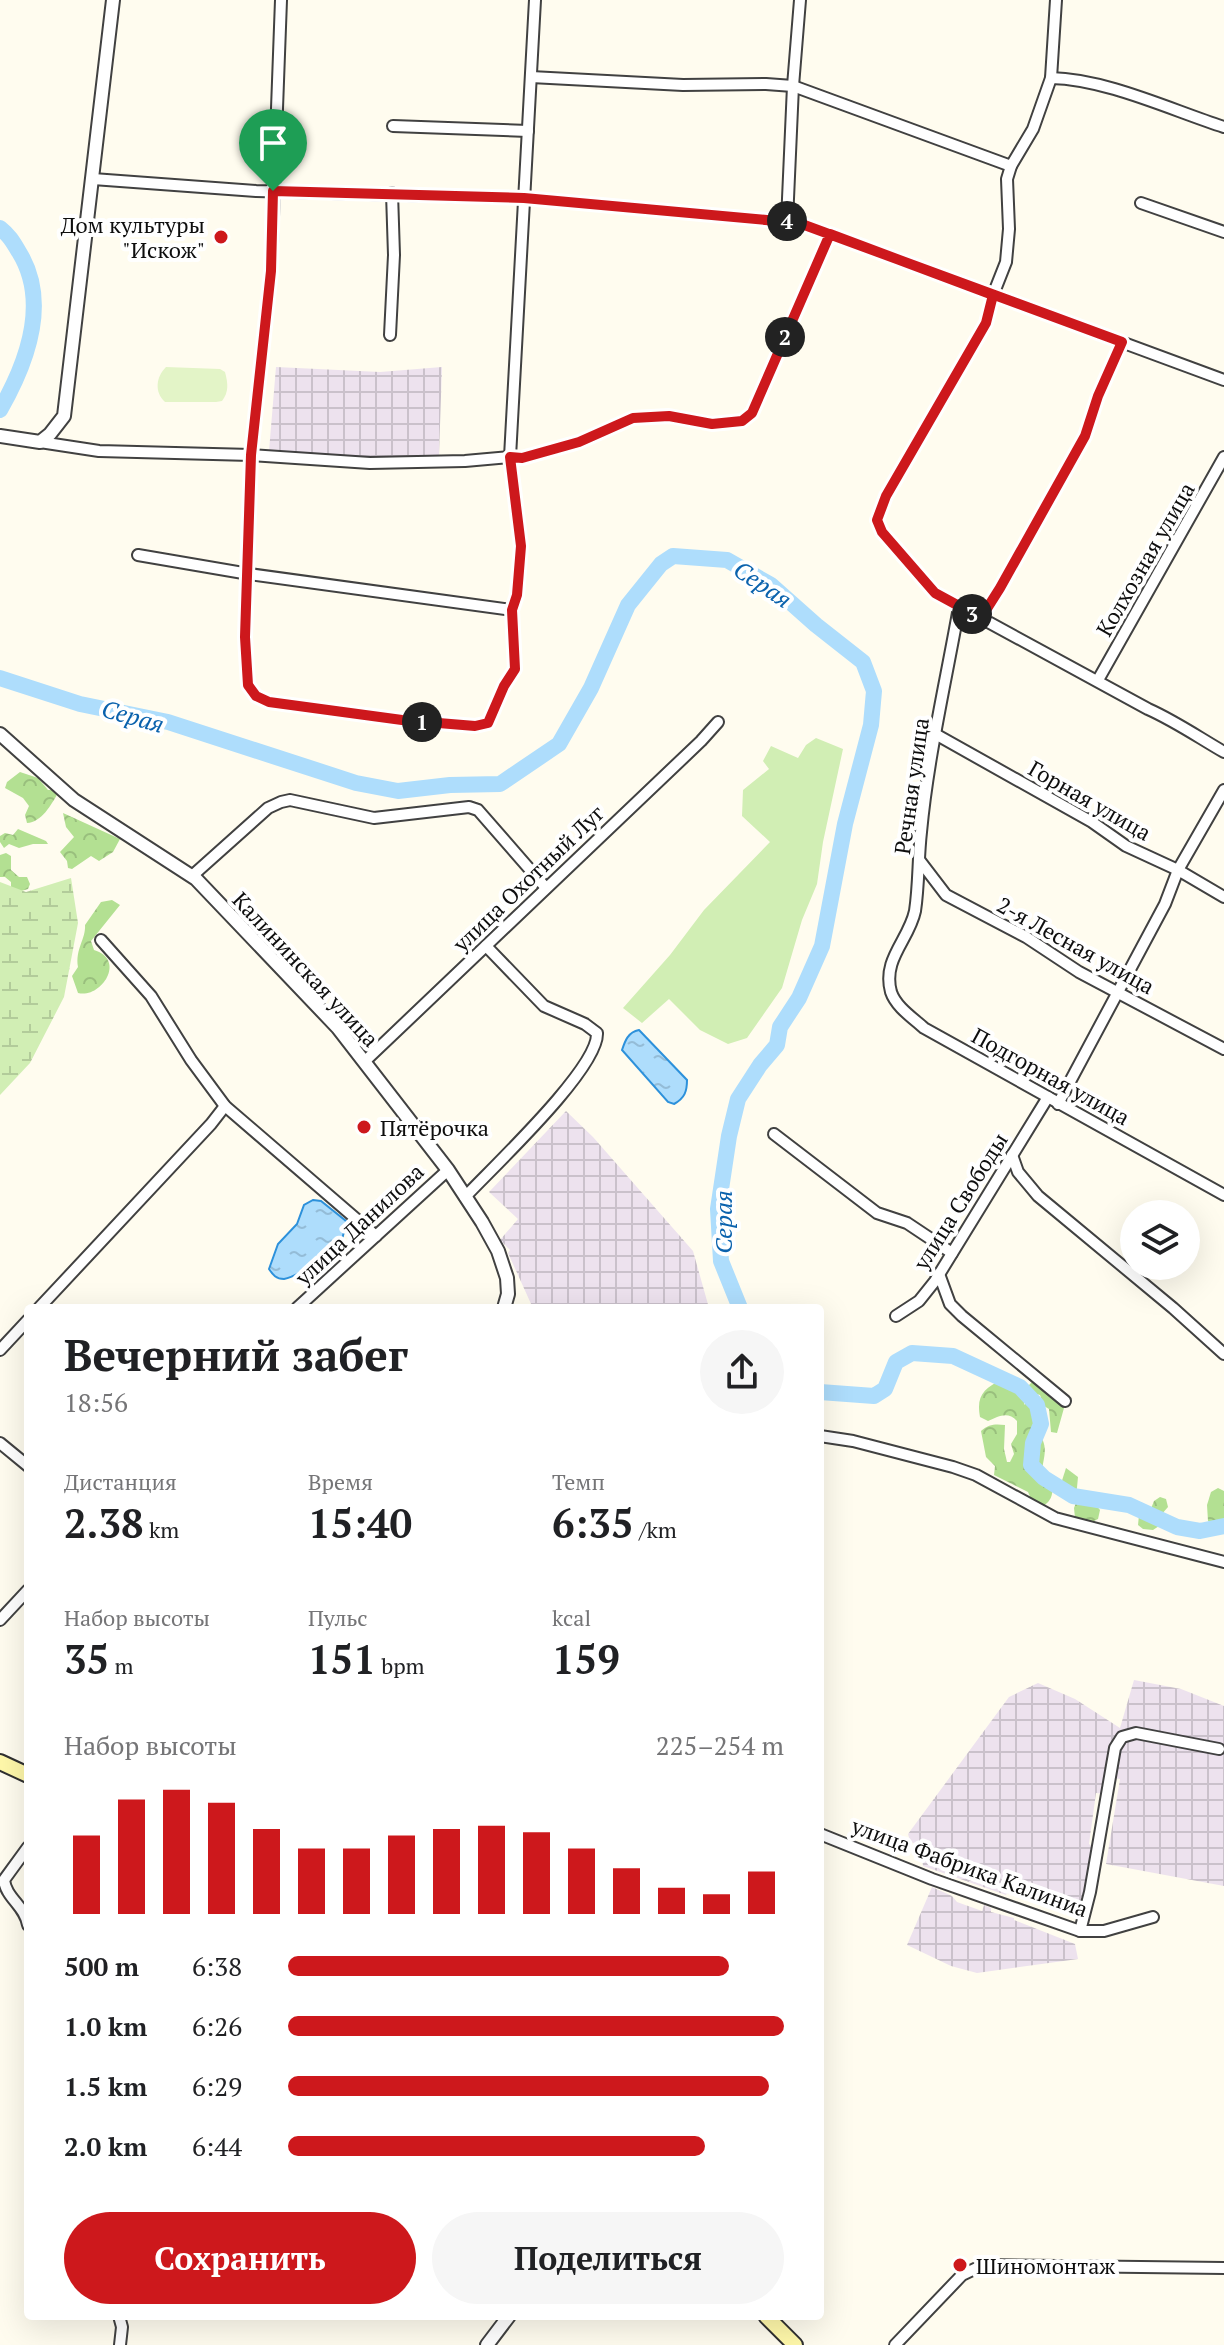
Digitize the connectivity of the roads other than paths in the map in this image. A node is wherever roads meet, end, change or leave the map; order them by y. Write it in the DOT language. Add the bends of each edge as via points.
graph roads {
  1 [pos="113,0"];
  2 [pos="281,0"];
  3 [pos="535,0"];
  4 [pos="800,0"];
  5 [pos="1056,0"];
  6 [pos="531,77"];
  7 [pos="1051,78"];
  8 [pos="793,86"];
  9 [pos="393,126"];
  10 [pos="1224,127"];
  11 [pos="528,131"];
  12 [pos="1011,166"];
  13 [pos="93,179"];
  14 [pos="273,191"];
  15 [pos="392,193"];
  16 [pos="524,198"];
  17 [pos="1141,203"];
  18 [pos="787,221"];
  19 [pos="1224,232"];
  20 [pos="830,234"];
  21 [pos="993,295"];
  22 [pos="390,335"];
  23 [pos="1122,342"];
  24 [pos="1224,380"];
  25 [pos="0,436"];
  26 [pos="40,442"];
  27 [pos="251,455"];
  28 [pos="510,457"];
  29 [pos="1224,457"];
  30 [pos="138,555"];
  31 [pos="249,574"];
  32 [pos="959,607"];
  33 [pos="512,610"];
  34 [pos="981,618"];
  35 [pos="1098,680"];
  36 [pos="718,722"];
  37 [pos="0,734"];
  38 [pos="937,735"];
  39 [pos="1224,752"];
  40 [pos="1224,790"];
  41 [pos="920,861"];
  42 [pos="1178,870"];
  43 [pos="192,876"];
  44 [pos="546,888"];
  45 [pos="1224,897"];
  46 [pos="101,940"];
  47 [pos="486,946"];
  48 [pos="890,967"];
  49 [pos="1119,992"];
  50 [pos="1224,1049"];
  51 [pos="364,1062"];
  52 [pos="1048,1097"];
  53 [pos="1058,1104"];
  54 [pos="225,1106"];
  55 [pos="774,1134"];
  56 [pos="1012,1155"];
  57 [pos="448,1170"];
  58 [pos="1224,1195"];
  59 [pos="465,1197"];
  60 [pos="376,1236"];
  61 [pos="952,1253"];
  62 [pos="939,1274"];
  63 [pos="43,1304"];
  64 [pos="301,1304"];
  65 [pos="505,1304"];
  66 [pos="896,1316"];
  67 [pos="24,1324"];
  68 [pos="0,1350"];
  69 [pos="1224,1354"];
  70 [pos="1065,1401"];
  71 [pos="824,1437"];
  72 [pos="0,1443"];
  73 [pos="24,1463"];
  74 [pos="1224,1562"];
  75 [pos="24,1594"];
  76 [pos="0,1620"];
  77 [pos="1219,1749"];
  78 [pos="0,1762"];
  79 [pos="24,1773"];
  80 [pos="824,1836"];
  81 [pos="24,1852"];
  82 [pos="24,1911"];
  83 [pos="1153,1917"];
  84 [pos="1080,1931"];
  85 [pos="1224,2268"];
  86 [pos="120,2320"];
  87 [pos="506,2320"];
  88 [pos="770,2320"];
  89 [pos="120,2345"];
  90 [pos="487,2345"];
  91 [pos="795,2345"];
  92 [pos="895,2345"];
  1 -- 13 [label="street"];
  2 -- 14 [label="street"];
  3 -- 6 [label="street"];
  4 -- 8 [label="street"];
  5 -- 7 [label="street"];
  6 -- 8 [label="street"];
  6 -- 11 [label="street"];
  7 -- 10 [label="street" via="1101,85"];
  7 -- 12 [label="street" via="1033,129"];
  8 -- 12 [label="street"];
  8 -- 18 [label="street"];
  9 -- 11 [label="street"];
  11 -- 16 [label="street"];
  12 -- 21 [label="street" via="1006,262"];
  13 -- 14 [label="street"];
  13 -- 26 [label="street" via="64,416"];
  14 -- 15 [label="street"];
  14 -- 27 [label="street" via="271,271"];
  15 -- 16 [label="street"];
  15 -- 22 [label="street"];
  16 -- 18 [label="street"];
  16 -- 28 [label="street"];
  17 -- 19 [label="street"];
  18 -- 20 [label="street"];
  20 -- 21 [label="street"];
  20 -- 28 [label="street" via="752,413 742,421 633,418 579,442"];
  21 -- 23 [label="street"];
  21 -- 32 [label="street" via="986,323 877,520 907,564 935,593"];
  23 -- 24 [label="street"];
  23 -- 34 [label="street" via="1085,436"];
  25 -- 26 [label="street"];
  26 -- 27 [label="street" via="99,451"];
  27 -- 28 [label="street" via="370,463"];
  27 -- 31 [label="street"];
  28 -- 33 [label="street" via="521,546"];
  29 -- 35 [label="street, Колхозная улица"];
  30 -- 31 [label="street"];
  31 -- 33 [label="street"];
  31 -- 33 [label="street" via="248,685 269,702 402,720 488,723 515,669"];
  32 -- 34 [label="street"];
  32 -- 38 [label="street, Речная улица"];
  34 -- 35 [label="street"];
  35 -- 39 [label="street"];
  36 -- 44 [label="street, улица Охотный Луг"];
  37 -- 43 [label="street, Калининская улица" via="74,800"];
  38 -- 41 [label="street, Речная улица"];
  38 -- 42 [label="street, Горная улица" via="1126,846"];
  40 -- 42 [label="street"];
  41 -- 48 [label="street, Речная улица" via="914,916"];
  41 -- 49 [label="street, 2-я Лесная улица" via="946,895"];
  42 -- 45 [label="street, Горная улица"];
  42 -- 49 [label="street"];
  43 -- 44 [label="street" via="268,808 290,800 374,818 457,807 478,810"];
  43 -- 51 [label="street, Калининская улица"];
  44 -- 47 [label="street, улица Охотный Луг"];
  46 -- 54 [label="street" via="151,996"];
  47 -- 51 [label="street, улица Охотный Луг"];
  47 -- 59 [label="street" via="544,1006 585,1024 598,1040 565,1093"];
  48 -- 52 [label="street, Подгорная улица" via="891,993 924,1028"];
  49 -- 50 [label="street, 2-я Лесная улица"];
  49 -- 53 [label="street"];
  51 -- 57 [label="street, Калининская улица"];
  52 -- 53 [label="street, Подгорная улица"];
  52 -- 56 [label="street, улица Свободы"];
  53 -- 58 [label="street, Подгорная улица"];
  54 -- 60 [label="street"];
  54 -- 63 [label="street"];
  55 -- 61 [label="street" via="877,1213 907,1223"];
  56 -- 61 [label="street, улица Свободы"];
  56 -- 69 [label="street" via="1018,1172 1038,1196"];
  57 -- 59 [label="street, Калининская улица"];
  57 -- 60 [label="street, улица Данилова"];
  59 -- 65 [label="street, Калининская улица" via="498,1251 507,1278"];
  60 -- 64 [label="street, улица Данилова"];
  61 -- 62 [label="street, улица Свободы"];
  62 -- 66 [label="street, улица Свободы" via="919,1301"];
  62 -- 70 [label="street" via="950,1304"];
  67 -- 68 [label="street"];
  71 -- 74 [label="street" via="953,1467 1066,1522"];
  72 -- 73 [label="street"];
  75 -- 76 [label="street"];
  77 -- 84 [label="street" via="1136,1733 1122,1737 1115,1748"];
  78 -- 79 [label="main road"];
  80 -- 84 [label="street, улица Фабрика Калиниа"];
  81 -- 82 [label="street" via="4,1880 5,1890"];
  83 -- 84 [label="street, улица Фабрика Калиниа" via="1104,1931"];
  85 -- 92 [label="street" via="983,2265 962,2275"];
  86 -- 89 [label="street"];
  87 -- 90 [label="street"];
  88 -- 91 [label="main road"];
}
